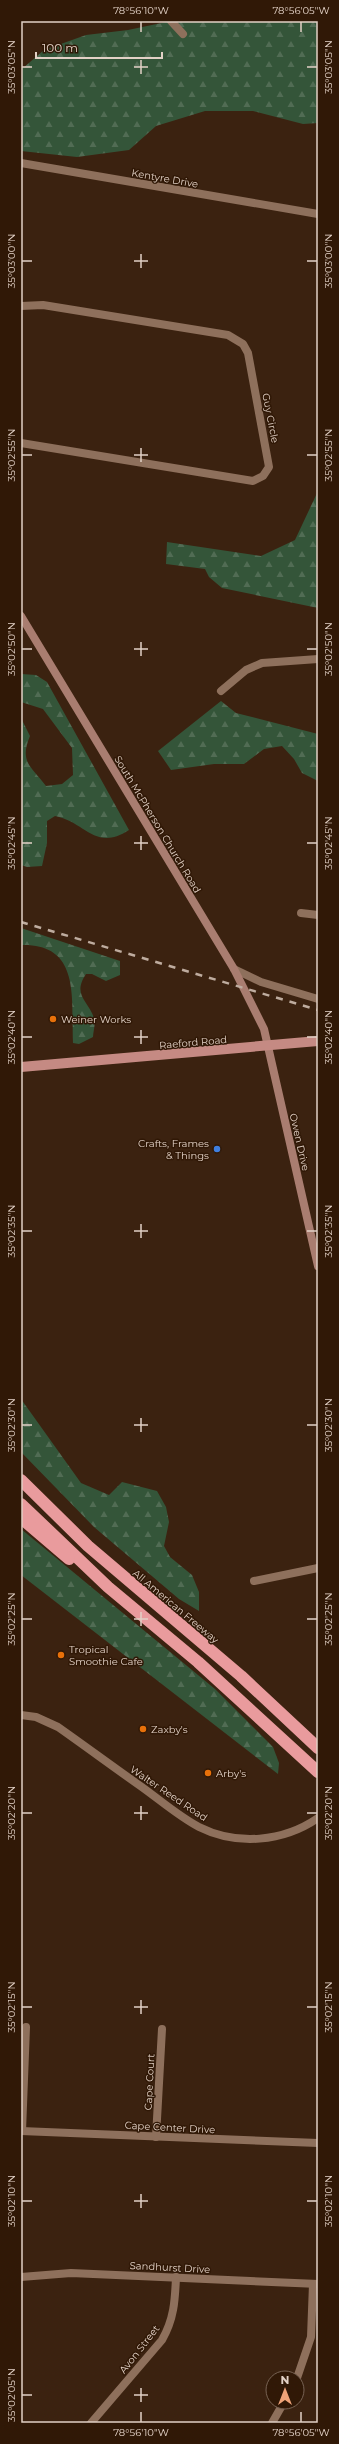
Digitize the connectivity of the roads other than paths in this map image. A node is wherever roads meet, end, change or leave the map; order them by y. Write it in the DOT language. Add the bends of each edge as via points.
graph roads {
  1 [pos="171,21"];
  2 [pos="184,34"];
  3 [pos="21,163"];
  4 [pos="318,214"];
  5 [pos="21,306"];
  6 [pos="21,443"];
  7 [pos="21,616"];
  8 [pos="318,660"];
  9 [pos="221,691"];
  10 [pos="301,913"];
  11 [pos="318,915"];
  12 [pos="234,969"];
  13 [pos="318,999"];
  14 [pos="318,1041"];
  15 [pos="268,1047"];
  16 [pos="21,1067"];
  17 [pos="318,1261"];
  18 [pos="21,1480"];
  19 [pos="21,1504"];
  20 [pos="21,1518"];
  21 [pos="318,1568"];
  22 [pos="254,1581"];
  23 [pos="108,1586"];
  24 [pos="21,1715"];
  25 [pos="318,1748"];
  26 [pos="318,1772"];
  27 [pos="318,1818"];
  28 [pos="26,2027"];
  29 [pos="162,2029"];
  30 [pos="21,2131"];
  31 [pos="156,2137"];
  32 [pos="318,2144"];
  33 [pos="21,2277"];
  34 [pos="176,2277"];
  35 [pos="316,2284"];
  36 [pos="300,2370"];
  37 [pos="279,2410"];
  38 [pos="91,2423"];
  39 [pos="272,2423"];
  1 -- 2 [label="street"];
  3 -- 4 [label="street, Kentyre Drive"];
  5 -- 6 [label="street, Guy Circle" via="43,305 228,335 238,340 248,353 269,461 263,476 252,480"];
  7 -- 12 [label="main road, South McPherson Church Road"];
  8 -- 9 [label="street" via="262,663 246,670"];
  10 -- 11 [label="street"];
  12 -- 13 [label="street" via="261,982"];
  12 -- 15 [label="main road, South McPherson Church Road" via="264,1029"];
  14 -- 15 [label="main road, Raeford Road"];
  15 -- 16 [label="main road, Raeford Road"];
  15 -- 17 [label="main road, Owen Drive"];
  18 -- 25 [label="highway, All American Freeway" via="88,1546 241,1676"];
  19 -- 23 [label="highway"];
  20 -- 23 [label="highway" via="50,1544"];
  21 -- 22 [label="street"];
  23 -- 26 [label="highway" via="198,1662"];
  24 -- 27 [label="street, Walter Reed Road" via="36,1717 58,1727 184,1818 215,1833 247,1839 274,1837 301,1828"];
  28 -- 30 [label="street"];
  29 -- 31 [label="street, Cape Court"];
  30 -- 31 [label="street, Cape Center Drive"];
  31 -- 32 [label="street, Cape Center Drive"];
  33 -- 34 [label="street, Sandhurst Drive" via="71,2273"];
  34 -- 35 [label="street, Sandhurst Drive"];
  34 -- 38 [label="street, Avon Street" via="175,2306 169,2328 162,2340"];
  35 -- 36 [label="street" via="311,2337"];
  37 -- 39 [label="street"];
}
